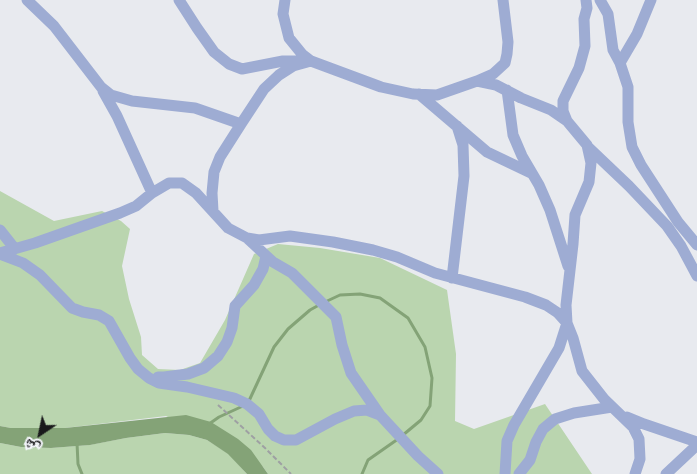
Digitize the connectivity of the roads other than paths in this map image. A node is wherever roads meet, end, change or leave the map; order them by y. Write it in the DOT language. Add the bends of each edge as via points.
graph roads {
  1 [pos="27,0"];
  2 [pos="179,0"];
  3 [pos="285,0"];
  4 [pos="503,0"];
  5 [pos="586,0"];
  6 [pos="600,0"];
  7 [pos="651,0"];
  8 [pos="311,61"];
  9 [pos="620,64"];
  10 [pos="477,81"];
  11 [pos="101,87"];
  12 [pos="507,90"];
  13 [pos="419,94"];
  14 [pos="567,121"];
  15 [pos="240,124"];
  16 [pos="457,126"];
  17 [pos="587,146"];
  18 [pos="532,173"];
  19 [pos="152,193"];
  20 [pos="213,211"];
  21 [pos="0,230"];
  22 [pos="246,238"];
  23 [pos="697,245"];
  24 [pos="15,249"];
  25 [pos="0,253"];
  26 [pos="266,256"];
  27 [pos="570,272"];
  28 [pos="697,276"];
  29 [pos="452,278"];
  30 [pos="567,323"];
  31 [pos="145,375"];
  32 [pos="616,410"];
  33 [pos="380,415"];
  34 [pos="697,444"];
  35 [pos="438,474"];
  36 [pos="505,474"];
  37 [pos="519,474"];
  38 [pos="635,474"];
  39 [pos="666,474"];
  1 -- 11 [label="street" via="54,26"];
  2 -- 8 [label="street" via="214,52 229,64 242,69 283,61"];
  3 -- 8 [label="street" via="283,14 289,38"];
  4 -- 10 [label="street" via="507,54 504,63 493,74"];
  5 -- 14 [label="street" via="585,46 579,68 563,101"];
  6 -- 9 [label="street" via="608,14 613,50"];
  7 -- 9 [label="street"];
  8 -- 13 [label="street" via="381,87"];
  8 -- 15 [label="street" via="293,66 279,75 264,89"];
  9 -- 23 [label="street" via="628,87 632,147 673,215"];
  10 -- 12 [label="street"];
  10 -- 13 [label="street" via="437,95"];
  11 -- 15 [label="street" via="111,95 132,101 195,108"];
  11 -- 19 [label="street"];
  12 -- 14 [label="street"];
  12 -- 18 [label="street" via="513,135"];
  13 -- 16 [label="street"];
  14 -- 17 [label="street"];
  15 -- 20 [label="street" via="214,172"];
  16 -- 18 [label="street" via="486,152"];
  16 -- 29 [label="street" via="463,145 464,176"];
  17 -- 27 [label="street" via="591,163 589,182 575,215"];
  17 -- 28 [label="street" via="667,226"];
  18 -- 27 [label="street" via="550,210"];
  19 -- 20 [label="street" via="169,183 182,183"];
  19 -- 24 [label="street" via="136,206 120,213"];
  20 -- 22 [label="street" via="228,228"];
  21 -- 24 [label="street"];
  22 -- 26 [label="street"];
  22 -- 29 [label="street" via="259,240 290,236 334,242 398,257"];
  24 -- 25 [label="street"];
  25 -- 31 [label="street" via="40,275 72,308 110,321 130,358"];
  26 -- 31 [label="street" via="254,285 235,306 228,342 218,356 204,368 188,374 164,378"];
  26 -- 33 [label="street" via="292,273 336,317 351,373"];
  27 -- 30 [label="street"];
  29 -- 30 [label="street" via="546,305"];
  30 -- 32 [label="street" via="582,371"];
  30 -- 36 [label="street" via="559,348 507,441"];
  31 -- 33 [label="street" via="159,383 234,398 247,404 275,436 284,440 296,440 354,411 367,410"];
  32 -- 34 [label="street"];
  32 -- 37 [label="street" via="574,413 555,419 543,429 530,460"];
  32 -- 38 [label="street" via="633,427 639,439 640,459"];
  33 -- 35 [label="street"];
  34 -- 39 [label="street"];
}
